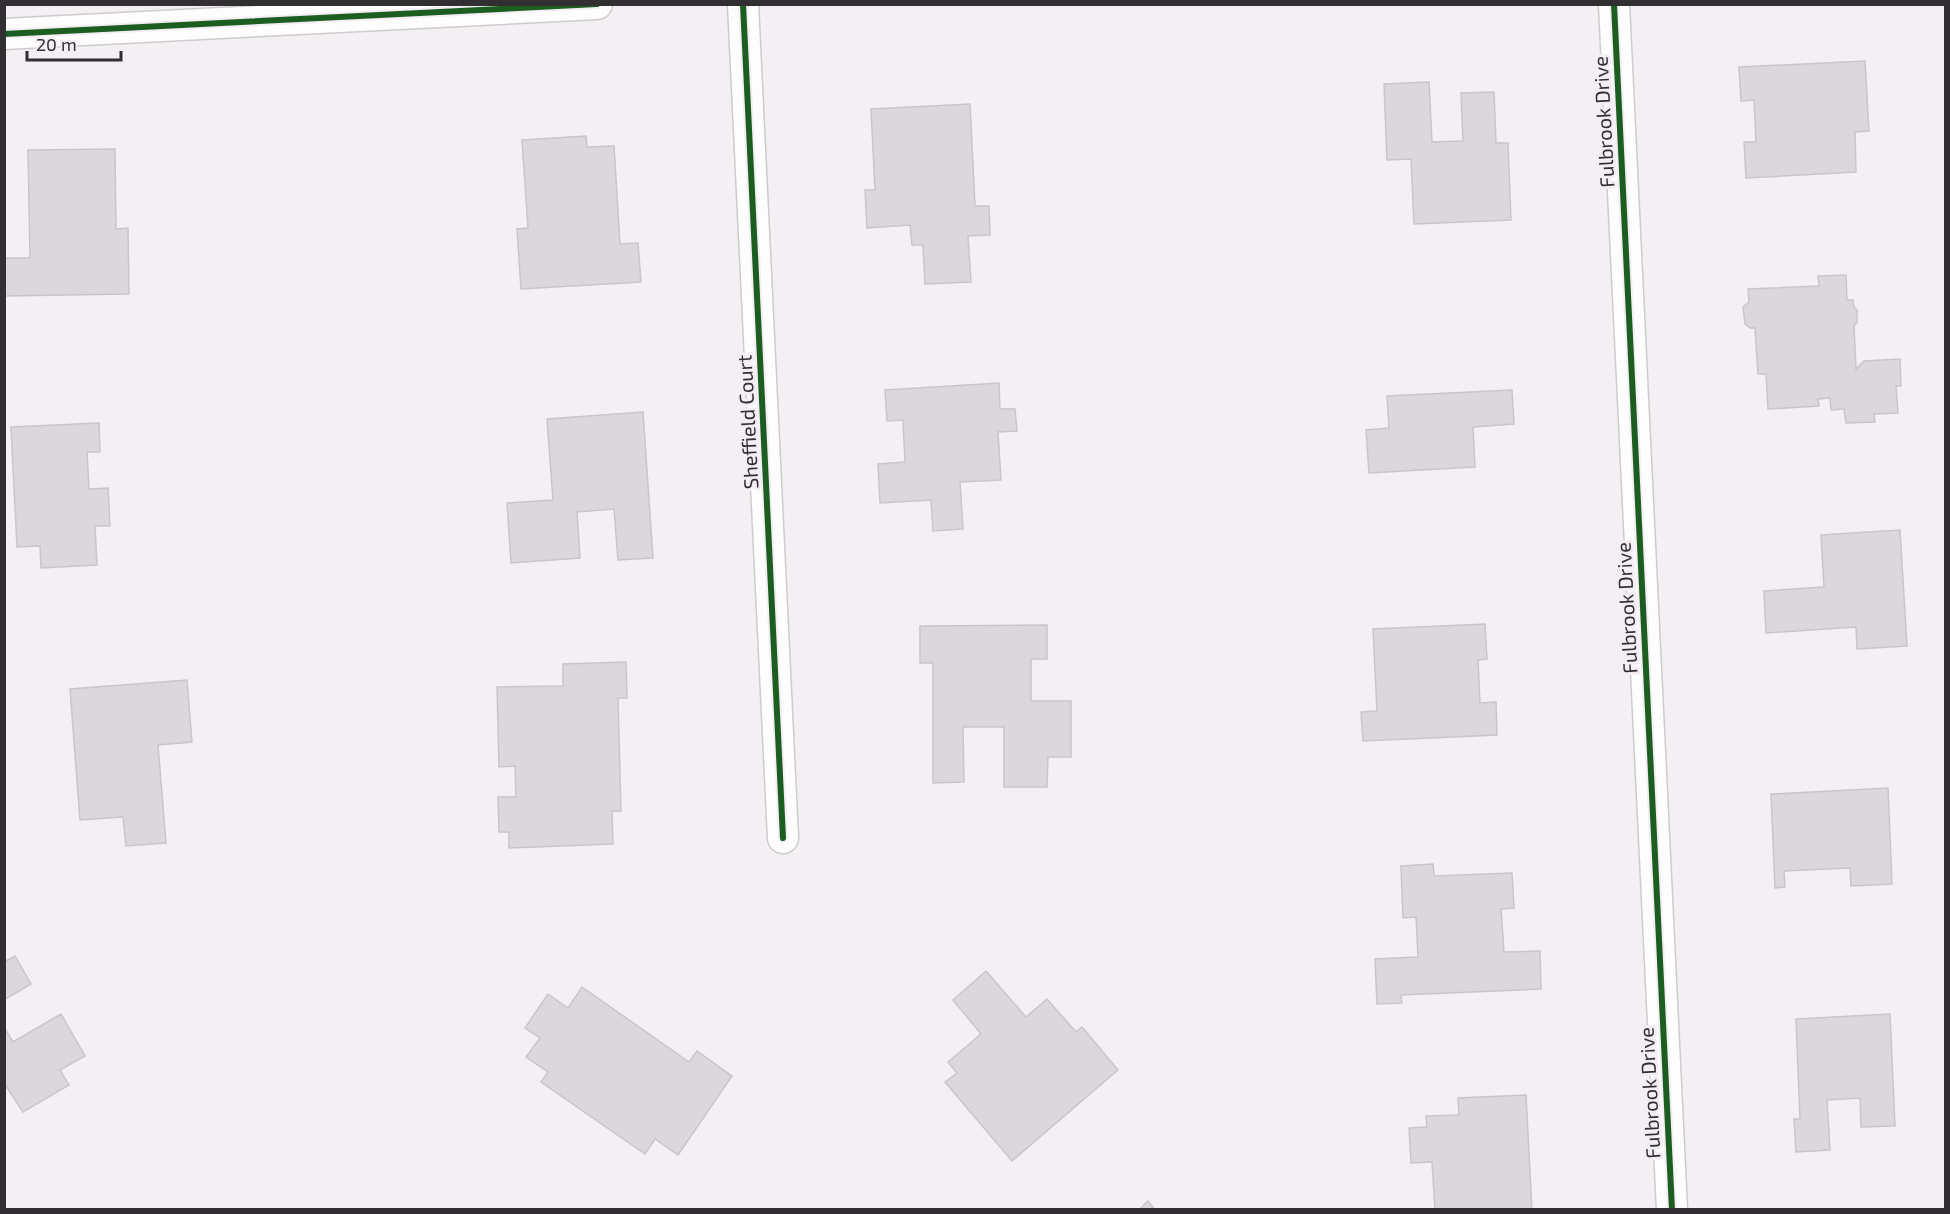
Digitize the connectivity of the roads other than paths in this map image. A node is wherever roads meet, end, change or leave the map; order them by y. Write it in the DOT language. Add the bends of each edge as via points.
graph roads {
  1 [pos="597,4"];
  2 [pos="743,4"];
  3 [pos="1614,4"];
  4 [pos="4,34"];
  5 [pos="783,837"];
  6 [pos="1672,1209"];
  1 -- 4 [label="street"];
  2 -- 5 [label="street, Sheffield Court"];
  3 -- 6 [label="street, Fulbrook Drive"];
}
